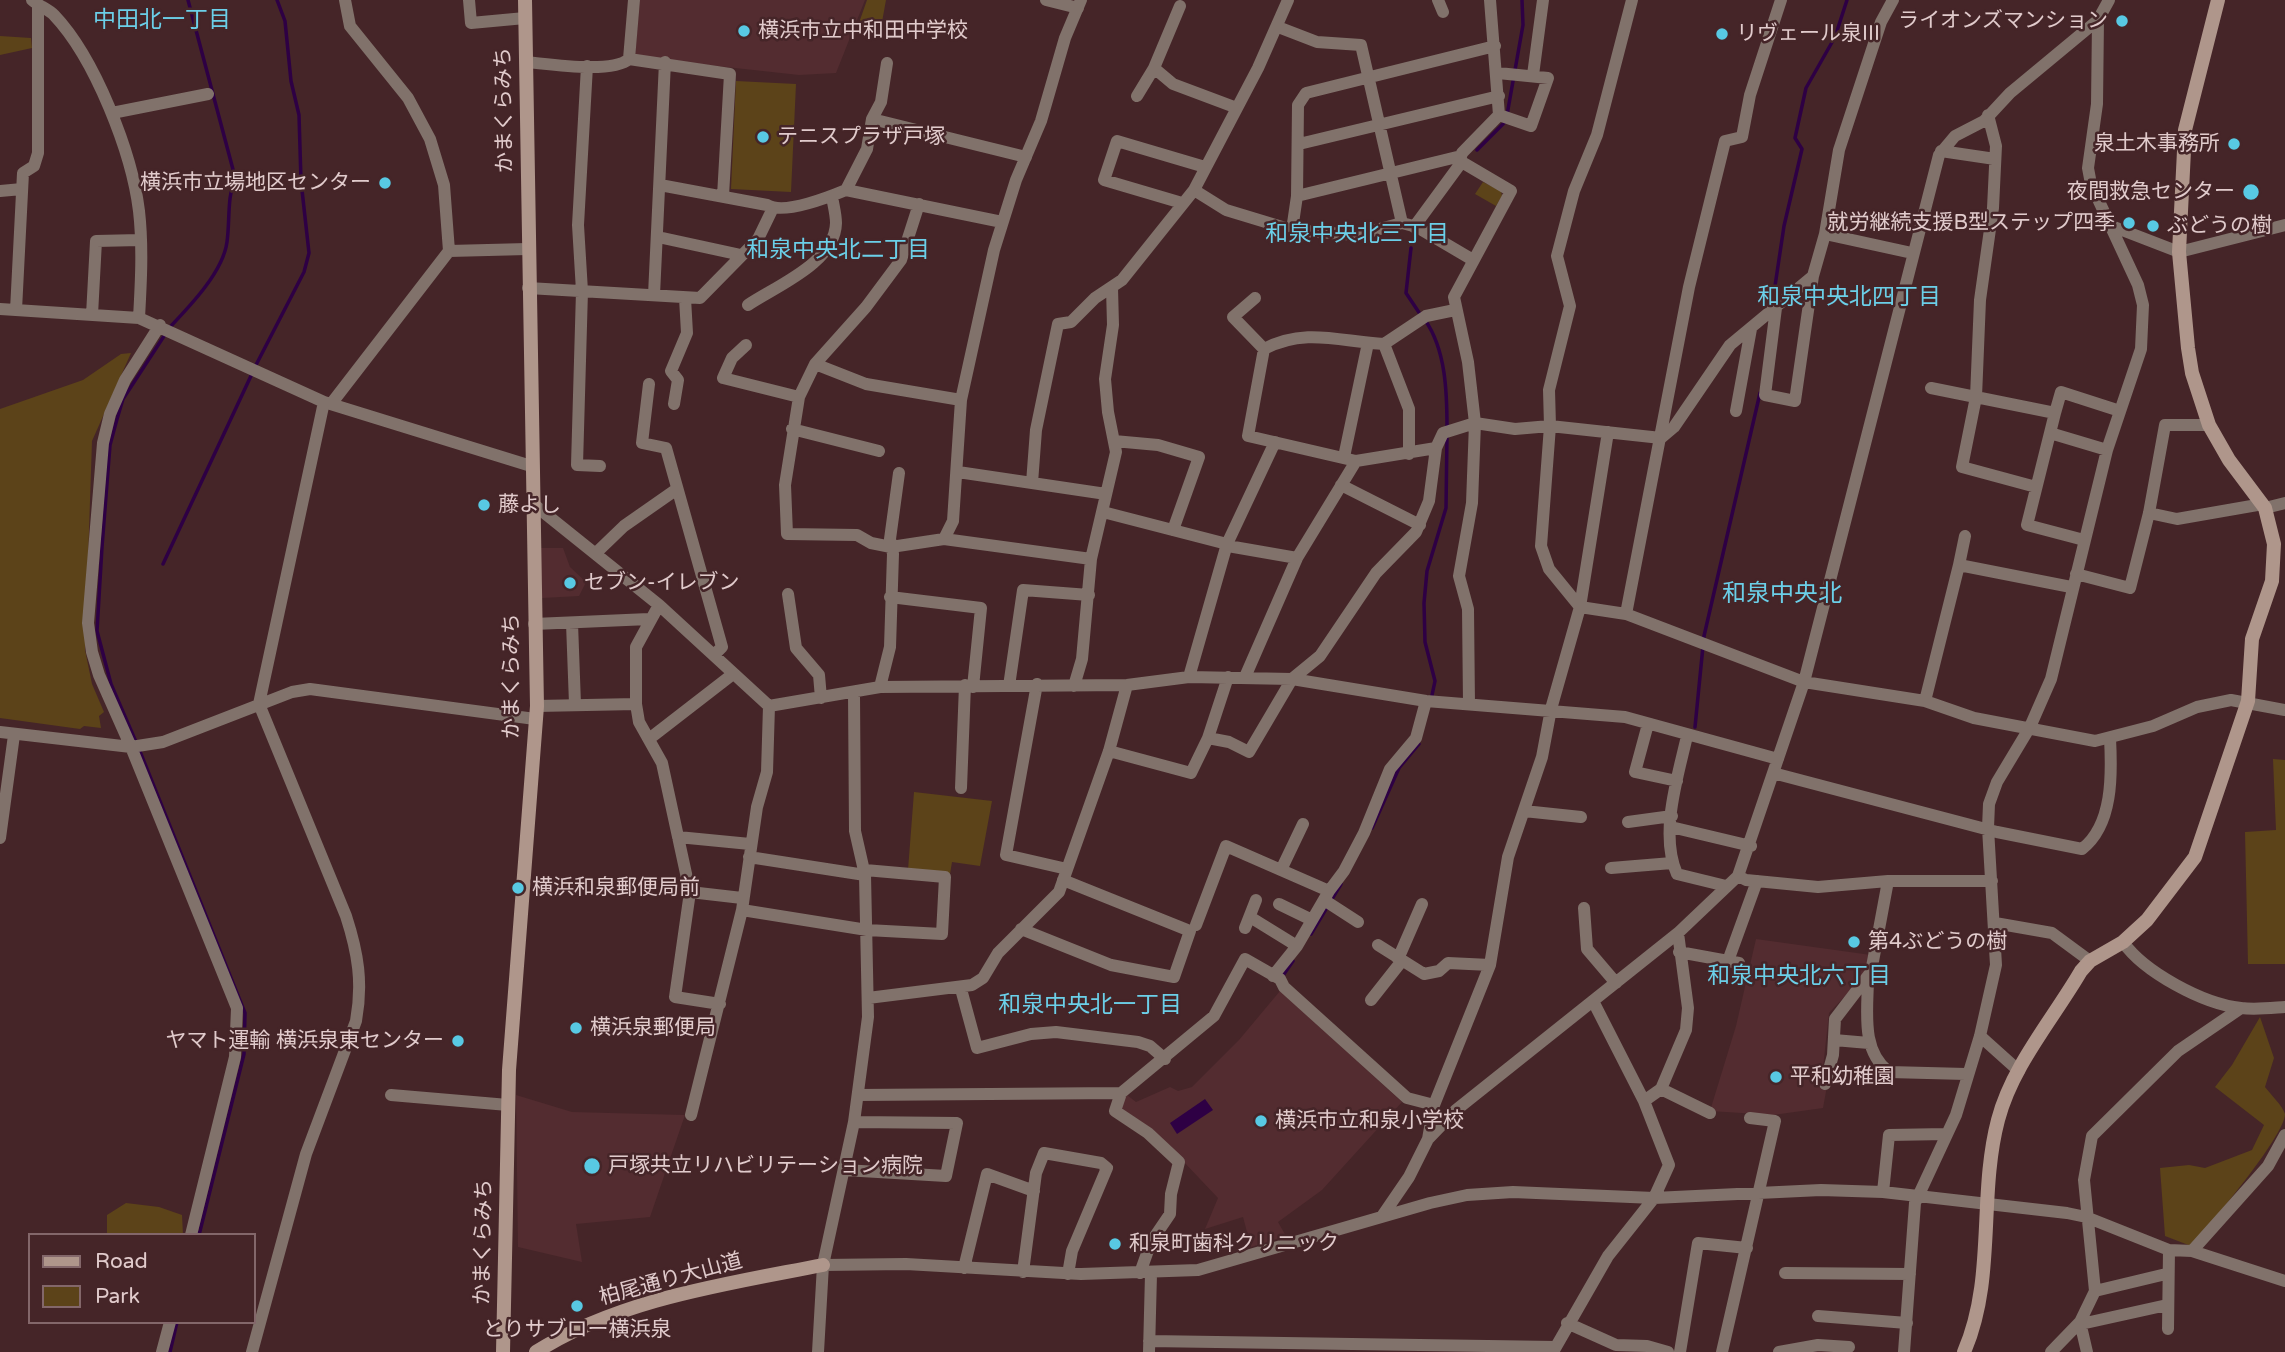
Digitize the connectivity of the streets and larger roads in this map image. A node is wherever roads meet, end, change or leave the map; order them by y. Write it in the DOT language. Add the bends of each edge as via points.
graph roads {
  1 [pos="58,0"];
  2 [pos="345,0"];
  3 [pos="469,0"];
  4 [pos="525,0"];
  5 [pos="634,0"];
  6 [pos="1046,0"];
  7 [pos="1288,0"];
  8 [pos="1490,0"];
  9 [pos="1543,0"];
  10 [pos="1632,0"];
  11 [pos="1781,0"];
  12 [pos="1893,0"];
  13 [pos="2109,0"];
  14 [pos="2218,0"];
  15 [pos="35,3"];
  16 [pos="1079,4"];
  17 [pos="1180,6"];
  18 [pos="53,14"];
  19 [pos="525,18"];
  20 [pos="2098,20"];
  21 [pos="1278,27"];
  22 [pos="1495,46"];
  23 [pos="629,59"];
  24 [pos="526,62"];
  25 [pos="664,62"];
  26 [pos="887,63"];
  27 [pos="587,66"];
  28 [pos="1154,68"];
  29 [pos="1503,73"];
  30 [pos="1527,74"];
  31 [pos="1368,78"];
  32 [pos="208,94"];
  33 [pos="1137,96"];
  34 [pos="1499,96"];
  35 [pos="1237,108"];
  36 [pos="111,113"];
  37 [pos="1988,115"];
  38 [pos="1505,117"];
  39 [pos="875,119"];
  40 [pos="1379,125"];
  41 [pos="1299,144"];
  42 [pos="1941,151"];
  43 [pos="1026,157"];
  44 [pos="1995,159"];
  45 [pos="1464,162"];
  46 [pos="1205,167"];
  47 [pos="1390,173"];
  48 [pos="660,185"];
  49 [pos="22,189"];
  50 [pos="1194,190"];
  51 [pos="0,191"];
  52 [pos="852,191"];
  53 [pos="723,196"];
  54 [pos="832,196"];
  55 [pos="1297,196"];
  56 [pos="1182,203"];
  57 [pos="919,204"];
  58 [pos="773,208"];
  59 [pos="1002,222"];
  60 [pos="2109,225"];
  61 [pos="2285,225"];
  62 [pos="1415,228"];
  63 [pos="1292,230"];
  64 [pos="1825,234"];
  65 [pos="658,237"];
  66 [pos="140,240"];
  67 [pos="527,249"];
  68 [pos="449,251"];
  69 [pos="2179,252"];
  70 [pos="1912,253"];
  71 [pos="741,254"];
  72 [pos="1473,260"];
  73 [pos="1813,276"];
  74 [pos="528,288"];
  75 [pos="1112,288"];
  76 [pos="582,291"];
  77 [pos="654,295"];
  78 [pos="685,298"];
  79 [pos="1255,298"];
  80 [pos="748,304"];
  81 [pos="0,309"];
  82 [pos="16,310"];
  83 [pos="1455,310"];
  84 [pos="1771,312"];
  85 [pos="92,315"];
  86 [pos="139,318"];
  87 [pos="161,325"];
  88 [pos="1751,329"];
  89 [pos="1368,343"];
  90 [pos="1384,344"];
  91 [pos="746,345"];
  92 [pos="1264,349"];
  93 [pos="815,365"];
  94 [pos="649,384"];
  95 [pos="1931,388"];
  96 [pos="799,397"];
  97 [pos="1976,397"];
  98 [pos="961,400"];
  99 [pos="327,403"];
  100 [pos="674,404"];
  101 [pos="1735,411"];
  102 [pos="2120,411"];
  103 [pos="2055,413"];
  104 [pos="1475,423"];
  105 [pos="2208,425"];
  106 [pos="1550,426"];
  107 [pos="792,429"];
  108 [pos="1608,432"];
  109 [pos="2050,433"];
  110 [pos="1661,438"];
  111 [pos="1114,441"];
  112 [pos="1275,442"];
  113 [pos="1436,448"];
  114 [pos="2107,450"];
  115 [pos="879,451"];
  116 [pos="1409,454"];
  117 [pos="1350,459"];
  118 [pos="531,466"];
  119 [pos="600,466"];
  120 [pos="958,471"];
  121 [pos="899,473"];
  122 [pos="1032,483"];
  123 [pos="1341,485"];
  124 [pos="2036,487"];
  125 [pos="677,489"];
  126 [pos="1106,494"];
  127 [pos="532,503"];
  128 [pos="2285,503"];
  129 [pos="2264,506"];
  130 [pos="1103,512"];
  131 [pos="2149,513"];
  132 [pos="1419,525"];
  133 [pos="1173,530"];
  134 [pos="1965,536"];
  135 [pos="944,539"];
  136 [pos="2084,540"];
  137 [pos="1228,545"];
  138 [pos="891,547"];
  139 [pos="597,552"];
  140 [pos="1297,558"];
  141 [pos="1091,559"];
  142 [pos="1959,565"];
  143 [pos="2076,573"];
  144 [pos="2071,587"];
  145 [pos="788,594"];
  146 [pos="1089,595"];
  147 [pos="890,597"];
  148 [pos="659,605"];
  149 [pos="1580,607"];
  150 [pos="1626,614"];
  151 [pos="649,619"];
  152 [pos="572,623"];
  153 [pos="534,624"];
  154 [pos="715,654"];
  155 [pos="733,674"];
  156 [pos="1189,677"];
  157 [pos="1228,677"];
  158 [pos="1245,677"];
  159 [pos="1292,680"];
  160 [pos="1804,682"];
  161 [pos="1037,684"];
  162 [pos="1127,685"];
  163 [pos="969,686"];
  164 [pos="1009,686"];
  165 [pos="1074,686"];
  166 [pos="880,687"];
  167 [pos="854,694"];
  168 [pos="821,698"];
  169 [pos="1430,701"];
  170 [pos="1925,701"];
  171 [pos="259,704"];
  172 [pos="636,704"];
  173 [pos="1469,704"];
  174 [pos="2247,704"];
  175 [pos="575,705"];
  176 [pos="769,706"];
  177 [pos="1551,709"];
  178 [pos="2285,710"];
  179 [pos="536,713"];
  180 [pos="1648,724"];
  181 [pos="2030,727"];
  182 [pos="0,733"];
  183 [pos="14,735"];
  184 [pos="1687,736"];
  185 [pos="1208,738"];
  186 [pos="2110,738"];
  187 [pos="649,739"];
  188 [pos="136,746"];
  189 [pos="1109,751"];
  190 [pos="1778,759"];
  191 [pos="1773,773"];
  192 [pos="1677,781"];
  193 [pos="961,788"];
  194 [pos="1524,811"];
  195 [pos="1581,817"];
  196 [pos="1628,821"];
  197 [pos="1672,822"];
  198 [pos="1303,824"];
  199 [pos="1988,828"];
  200 [pos="678,837"];
  201 [pos="0,838"];
  202 [pos="1751,846"];
  203 [pos="750,851"];
  204 [pos="1672,863"];
  205 [pos="1611,868"];
  206 [pos="1281,870"];
  207 [pos="865,873"];
  208 [pos="1065,874"];
  209 [pos="1738,876"];
  210 [pos="1758,881"];
  211 [pos="1888,881"];
  212 [pos="1992,881"];
  213 [pos="1726,886"];
  214 [pos="690,892"];
  215 [pos="1256,900"];
  216 [pos="1329,901"];
  217 [pos="742,904"];
  218 [pos="1279,904"];
  219 [pos="1422,904"];
  220 [pos="1584,908"];
  221 [pos="1312,920"];
  222 [pos="1359,922"];
  223 [pos="1995,923"];
  224 [pos="1196,925"];
  225 [pos="1021,929"];
  226 [pos="867,930"];
  227 [pos="1678,933"];
  228 [pos="2123,942"];
  229 [pos="1378,945"];
  230 [pos="1297,946"];
  231 [pos="1679,952"];
  232 [pos="1399,960"];
  233 [pos="2090,961"];
  234 [pos="1490,965"];
  235 [pos="1273,976"];
  236 [pos="1868,977"];
  237 [pos="1616,983"];
  238 [pos="961,989"];
  239 [pos="868,998"];
  240 [pos="1371,1000"];
  241 [pos="1592,1001"];
  242 [pos="720,1004"];
  243 [pos="2285,1007"];
  244 [pos="2241,1008"];
  245 [pos="1980,1036"];
  246 [pos="1834,1040"];
  247 [pos="1869,1043"];
  248 [pos="1165,1059"];
  249 [pos="2018,1071"];
  250 [pos="1966,1074"];
  251 [pos="1825,1084"];
  252 [pos="1661,1089"];
  253 [pos="1121,1093"];
  254 [pos="391,1095"];
  255 [pos="858,1095"];
  256 [pos="1644,1101"];
  257 [pos="508,1105"];
  258 [pos="1434,1105"];
  259 [pos="1710,1113"];
  260 [pos="691,1115"];
  261 [pos="1750,1118"];
  262 [pos="855,1122"];
  263 [pos="1946,1134"];
  264 [pos="2285,1135"];
  265 [pos="1428,1139"];
  266 [pos="844,1170"];
  267 [pos="1034,1191"];
  268 [pos="1883,1192"];
  269 [pos="1759,1195"];
  270 [pos="1917,1196"];
  271 [pos="1654,1198"];
  272 [pos="1989,1202"];
  273 [pos="1383,1215"];
  274 [pos="2086,1217"];
  275 [pos="191,1233"];
  276 [pos="1747,1248"];
  277 [pos="2169,1250"];
  278 [pos="2192,1251"];
  279 [pos="823,1265"];
  280 [pos="964,1268"];
  281 [pos="1023,1272"];
  282 [pos="1785,1273"];
  283 [pos="1068,1274"];
  284 [pos="1145,1274"];
  285 [pos="1910,1274"];
  286 [pos="2166,1274"];
  287 [pos="2285,1281"];
  288 [pos="2095,1291"];
  289 [pos="2167,1305"];
  290 [pos="1818,1316"];
  291 [pos="1567,1323"];
  292 [pos="2081,1323"];
  293 [pos="169,1324"];
  294 [pos="1907,1324"];
  295 [pos="2168,1329"];
  296 [pos="1149,1347"];
  297 [pos="1849,1348"];
  298 [pos="1554,1350"];
  299 [pos="162,1352"];
  300 [pos="252,1352"];
  301 [pos="503,1352"];
  302 [pos="536,1352"];
  303 [pos="818,1352"];
  304 [pos="1668,1352"];
  305 [pos="1681,1352"];
  306 [pos="1722,1352"];
  307 [pos="1779,1352"];
  308 [pos="1904,1352"];
  309 [pos="1964,1352"];
  310 [pos="2051,1352"];
  311 [pos="2087,1352"];
  1 -- 18 [label="street"];
  2 -- 68 [label="street" via="350,26 408,98 430,139 444,185"];
  3 -- 19 [label="street" via="471,23"];
  4 -- 19 [label="street, かまくらみち"];
  5 -- 23 [label="street"];
  6 -- 16 [label="street"];
  7 -- 21 [label="street"];
  8 -- 22 [label="street"];
  9 -- 30 [label="street"];
  10 -- 106 [label="street" via="1597,135 1559,243 1558,267 1570,306 1549,390"];
  11 -- 110 [label="street" via="1750,95 1742,138 1726,141 1689,288"];
  12 -- 64 [label="street" via="1881,22 1839,150"];
  13 -- 20 [label="street"];
  14 -- 69 [label="street" via="2185,130"];
  15 -- 18 [label="street"];
  15 -- 49 [label="street" via="37,153 34,166 23,173"];
  16 -- 43 [label="street"];
  17 -- 28 [label="street"];
  18 -- 36 [label="street" via="86,63"];
  19 -- 24 [label="street, かまくらみち"];
  20 -- 37 [label="street"];
  20 -- 60 [label="street" via="2097,104 2088,168"];
  21 -- 31 [label="street" via="1317,42 1361,45"];
  21 -- 35 [label="street"];
  22 -- 29 [label="street"];
  22 -- 31 [label="street"];
  23 -- 25 [label="street"];
  23 -- 27 [label="street" via="623,65"];
  24 -- 27 [label="street"];
  24 -- 67 [label="street, かまくらみち"];
  25 -- 48 [label="street"];
  25 -- 53 [label="street" via="730,74"];
  26 -- 39 [label="street"];
  27 -- 76 [label="street" via="578,225"];
  28 -- 33 [label="street"];
  28 -- 35 [label="street" via="1173,84"];
  29 -- 30 [label="street"];
  29 -- 34 [label="street"];
  30 -- 38 [label="street" via="1548,78 1531,126"];
  31 -- 40 [label="street"];
  31 -- 41 [label="street" via="1306,93 1298,105"];
  32 -- 36 [label="street"];
  34 -- 38 [label="street"];
  34 -- 40 [label="street"];
  35 -- 46 [label="street"];
  36 -- 66 [label="street" via="136,194"];
  37 -- 42 [label="street"];
  37 -- 44 [label="street"];
  38 -- 45 [label="street"];
  39 -- 43 [label="street"];
  39 -- 52 [label="street"];
  40 -- 41 [label="street"];
  40 -- 47 [label="street"];
  41 -- 55 [label="street"];
  42 -- 44 [label="street"];
  42 -- 70 [label="street"];
  43 -- 59 [label="street"];
  44 -- 97 [label="street" via="1980,300"];
  45 -- 47 [label="street"];
  45 -- 62 [label="street"];
  45 -- 72 [label="street" via="1511,191"];
  46 -- 50 [label="street"];
  46 -- 56 [label="street" via="1117,141 1104,180"];
  47 -- 55 [label="street"];
  47 -- 62 [label="street"];
  48 -- 53 [label="street"];
  48 -- 65 [label="street"];
  49 -- 51 [label="street"];
  49 -- 82 [label="street"];
  50 -- 56 [label="street"];
  50 -- 63 [label="street" via="1226,210"];
  52 -- 54 [label="street"];
  52 -- 57 [label="street"];
  53 -- 58 [label="street"];
  54 -- 58 [label="street"];
  54 -- 80 [label="street" via="836,224 831,242 804,273"];
  55 -- 63 [label="street"];
  56 -- 75 [label="street"];
  57 -- 59 [label="street"];
  57 -- 93 [label="street" via="901,260"];
  58 -- 71 [label="street" via="758,239"];
  59 -- 98 [label="street"];
  60 -- 69 [label="street"];
  60 -- 102 [label="street" via="2143,305 2141,349"];
  61 -- 69 [label="street"];
  62 -- 63 [label="street" via="1357,235"];
  62 -- 72 [label="street"];
  64 -- 70 [label="street"];
  64 -- 73 [label="street"];
  65 -- 71 [label="street"];
  65 -- 77 [label="street"];
  66 -- 85 [label="street" via="96,241"];
  66 -- 86 [label="street"];
  67 -- 68 [label="street"];
  67 -- 74 [label="street, かまくらみち"];
  68 -- 99 [label="street"];
  69 -- 105 [label="street" via="2192,373"];
  70 -- 160 [label="street"];
  71 -- 78 [label="street" via="700,298"];
  72 -- 83 [label="street" via="1454,297"];
  73 -- 84 [label="street"];
  73 -- 84 [label="street" via="1796,401 1765,395"];
  74 -- 76 [label="street"];
  74 -- 118 [label="street, かまくらみち"];
  75 -- 111 [label="street" via="1113,325 1105,379"];
  75 -- 122 [label="street" via="1071,322 1058,324 1036,430"];
  76 -- 77 [label="street"];
  76 -- 119 [label="street" via="577,465"];
  77 -- 78 [label="street"];
  78 -- 100 [label="street" via="687,333 671,371 678,380"];
  79 -- 92 [label="street" via="1233,317"];
  81 -- 82 [label="street"];
  82 -- 85 [label="street"];
  83 -- 90 [label="street" via="1422,318"];
  83 -- 104 [label="street" via="1468,362"];
  84 -- 88 [label="street"];
  85 -- 86 [label="street"];
  86 -- 87 [label="street"];
  87 -- 99 [label="street"];
  87 -- 188 [label="street" via="125,380 110,414 103,443 88,623 99,675"];
  88 -- 101 [label="street"];
  88 -- 110 [label="street" via="1730,345 1674,427"];
  89 -- 90 [label="street"];
  89 -- 92 [label="street" via="1299,336"];
  89 -- 117 [label="street"];
  90 -- 116 [label="street" via="1409,409"];
  91 -- 96 [label="street" via="732,358 723,378"];
  92 -- 112 [label="street" via="1248,436"];
  93 -- 96 [label="street"];
  93 -- 98 [label="street" via="866,384"];
  94 -- 125 [label="street" via="642,443 666,448"];
  95 -- 97 [label="street"];
  96 -- 107 [label="street"];
  97 -- 103 [label="street"];
  97 -- 124 [label="street" via="1962,467"];
  98 -- 120 [label="street"];
  99 -- 118 [label="street"];
  99 -- 171 [label="street"];
  102 -- 103 [label="street" via="2061,392"];
  102 -- 114 [label="street"];
  103 -- 109 [label="street"];
  104 -- 106 [label="street" via="1515,429"];
  104 -- 113 [label="street" via="1449,430"];
  104 -- 173 [label="street" via="1472,503 1459,576 1468,609"];
  105 -- 129 [label="street"];
  105 -- 131 [label="street" via="2165,425"];
  106 -- 108 [label="street"];
  106 -- 149 [label="street" via="1543,558"];
  107 -- 115 [label="street"];
  107 -- 138 [label="street" via="785,485 787,534 857,535"];
  108 -- 110 [label="street"];
  108 -- 149 [label="street"];
  109 -- 114 [label="street"];
  109 -- 124 [label="street"];
  110 -- 150 [label="street"];
  111 -- 126 [label="street" via="1116,452"];
  111 -- 133 [label="street" via="1158,445 1199,457"];
  112 -- 117 [label="street"];
  112 -- 137 [label="street"];
  113 -- 116 [label="street"];
  113 -- 132 [label="street" via="1429,501"];
  114 -- 136 [label="street"];
  116 -- 117 [label="street"];
  117 -- 123 [label="street"];
  118 -- 127 [label="street, かまくらみち"];
  120 -- 122 [label="street"];
  120 -- 135 [label="street" via="953,521"];
  121 -- 138 [label="street"];
  122 -- 126 [label="street"];
  123 -- 132 [label="street"];
  123 -- 140 [label="street"];
  124 -- 136 [label="street" via="2028,525"];
  125 -- 139 [label="street" via="624,526"];
  125 -- 154 [label="street" via="722,647"];
  126 -- 130 [label="street"];
  127 -- 139 [label="street"];
  127 -- 153 [label="street, かまくらみち"];
  128 -- 129 [label="street"];
  129 -- 131 [label="street" via="2177,519"];
  129 -- 174 [label="street" via="2275,560 2252,639"];
  130 -- 133 [label="street"];
  130 -- 141 [label="street"];
  131 -- 143 [label="street" via="2130,588"];
  132 -- 159 [label="street" via="1376,573 1320,656"];
  133 -- 137 [label="street"];
  134 -- 142 [label="street"];
  135 -- 138 [label="street"];
  135 -- 141 [label="street"];
  136 -- 143 [label="street"];
  137 -- 140 [label="street"];
  137 -- 156 [label="street"];
  138 -- 147 [label="street"];
  139 -- 148 [label="street"];
  140 -- 158 [label="street"];
  141 -- 146 [label="street"];
  142 -- 144 [label="street"];
  142 -- 170 [label="street"];
  143 -- 144 [label="street"];
  144 -- 181 [label="street" via="2051,679"];
  145 -- 168 [label="street" via="796,648 819,675"];
  146 -- 164 [label="street" via="1023,590"];
  146 -- 165 [label="street" via="1082,659"];
  147 -- 163 [label="street" via="981,608"];
  147 -- 166 [label="street" via="890,647"];
  148 -- 151 [label="street"];
  148 -- 154 [label="street"];
  149 -- 150 [label="street"];
  149 -- 177 [label="street"];
  150 -- 160 [label="street"];
  151 -- 152 [label="street"];
  151 -- 172 [label="street" via="636,647"];
  152 -- 153 [label="street"];
  152 -- 175 [label="street"];
  153 -- 179 [label="street, かまくらみち"];
  154 -- 155 [label="street"];
  155 -- 176 [label="street"];
  155 -- 187 [label="street"];
  156 -- 157 [label="street"];
  156 -- 162 [label="street"];
  157 -- 158 [label="street"];
  157 -- 185 [label="street"];
  158 -- 159 [label="street"];
  159 -- 169 [label="street"];
  159 -- 185 [label="street" via="1249,752"];
  160 -- 170 [label="street"];
  160 -- 190 [label="street"];
  161 -- 164 [label="street"];
  161 -- 165 [label="street"];
  161 -- 208 [label="street" via="1006,855"];
  162 -- 165 [label="street"];
  162 -- 189 [label="street"];
  163 -- 164 [label="street"];
  163 -- 166 [label="street"];
  163 -- 193 [label="street"];
  166 -- 167 [label="street"];
  167 -- 168 [label="street"];
  167 -- 207 [label="street" via="855,831"];
  168 -- 176 [label="street"];
  169 -- 173 [label="street"];
  169 -- 216 [label="street" via="1416,738 1390,769"];
  170 -- 181 [label="street" via="1974,718"];
  171 -- 179 [label="street" via="292,692 329,690"];
  171 -- 188 [label="street" via="199,730"];
  171 -- 300 [label="street" via="346,916 361,980 356,1021 306,1154"];
  172 -- 175 [label="street"];
  172 -- 187 [label="street"];
  173 -- 177 [label="street"];
  174 -- 178 [label="street"];
  174 -- 186 [label="street" via="2231,701 2197,708"];
  174 -- 228 [label="street" via="2195,857 2147,920"];
  175 -- 179 [label="street"];
  176 -- 203 [label="street" via="766,772"];
  177 -- 180 [label="street"];
  177 -- 194 [label="street" via="1542,757"];
  179 -- 257 [label="street, かまくらみち"];
  180 -- 184 [label="street"];
  180 -- 192 [label="street" via="1635,772"];
  181 -- 186 [label="street" via="2095,741"];
  181 -- 199 [label="street" via="1997,782 1989,804"];
  182 -- 183 [label="street"];
  183 -- 188 [label="street"];
  183 -- 201 [label="street"];
  184 -- 190 [label="street"];
  184 -- 192 [label="street"];
  185 -- 189 [label="street" via="1191,773"];
  186 -- 199 [label="street" via="2108,797 2094,839 2082,849"];
  187 -- 200 [label="street" via="662,763"];
  188 -- 275 [label="street" via="237,1008 235,1057"];
  189 -- 208 [label="street"];
  190 -- 191 [label="street"];
  191 -- 199 [label="street"];
  191 -- 202 [label="street"];
  192 -- 197 [label="street"];
  194 -- 195 [label="street"];
  194 -- 234 [label="street" via="1508,857"];
  196 -- 197 [label="street"];
  197 -- 202 [label="street"];
  197 -- 204 [label="street"];
  198 -- 206 [label="street"];
  199 -- 212 [label="street"];
  200 -- 203 [label="street"];
  200 -- 214 [label="street"];
  202 -- 209 [label="street"];
  203 -- 207 [label="street"];
  203 -- 217 [label="street"];
  204 -- 205 [label="street"];
  204 -- 213 [label="street" via="1677,874"];
  206 -- 216 [label="street"];
  206 -- 224 [label="street" via="1226,846"];
  207 -- 226 [label="street"];
  207 -- 226 [label="street" via="945,877 942,934"];
  208 -- 225 [label="street" via="1059,892"];
  208 -- 225 [label="street" via="1190,930 1174,977 1111,965"];
  209 -- 210 [label="street"];
  209 -- 213 [label="street"];
  210 -- 211 [label="street" via="1818,887"];
  210 -- 231 [label="street" via="1733,962"];
  211 -- 212 [label="street"];
  211 -- 236 [label="street" via="1880,940"];
  212 -- 223 [label="street"];
  213 -- 227 [label="street"];
  214 -- 217 [label="street"];
  214 -- 242 [label="street" via="675,997"];
  215 -- 230 [label="street" via="1247,922"];
  216 -- 221 [label="street"];
  216 -- 222 [label="street"];
  217 -- 226 [label="street"];
  217 -- 242 [label="street"];
  218 -- 221 [label="street"];
  219 -- 232 [label="street"];
  220 -- 237 [label="street" via="1587,949"];
  221 -- 230 [label="street"];
  223 -- 233 [label="street" via="2052,933"];
  223 -- 245 [label="street" via="1996,965"];
  225 -- 238 [label="street" via="983,978"];
  226 -- 239 [label="street"];
  227 -- 231 [label="street"];
  227 -- 237 [label="street"];
  228 -- 233 [label="street"];
  228 -- 244 [label="street" via="2147,969"];
  229 -- 232 [label="street"];
  230 -- 235 [label="street"];
  231 -- 252 [label="street" via="1688,1008 1686,1030"];
  232 -- 234 [label="street" via="1424,974 1438,971 1448,962"];
  232 -- 240 [label="street"];
  233 -- 249 [label="street"];
  234 -- 258 [label="street"];
  235 -- 248 [label="street" via="1245,960 1214,1016"];
  235 -- 258 [label="street" via="1407,1098"];
  236 -- 246 [label="street" via="1835,1019"];
  236 -- 247 [label="street"];
  237 -- 241 [label="street"];
  238 -- 239 [label="street"];
  238 -- 248 [label="street" via="977,1048 1056,1032 1138,1042"];
  239 -- 255 [label="street"];
  241 -- 256 [label="street"];
  241 -- 265 [label="street" via="1456,1110"];
  242 -- 260 [label="street"];
  243 -- 244 [label="street"];
  244 -- 274 [label="street" via="2179,1051 2092,1136 2084,1180"];
  245 -- 249 [label="street"];
  245 -- 250 [label="street"];
  246 -- 247 [label="street"];
  246 -- 251 [label="street"];
  247 -- 250 [label="street" via="1889,1072"];
  248 -- 253 [label="street"];
  249 -- 272 [label="street" via="1998,1120"];
  250 -- 263 [label="street"];
  252 -- 256 [label="street"];
  252 -- 259 [label="street"];
  253 -- 255 [label="street"];
  253 -- 284 [label="street" via="1115,1111 1179,1162 1170,1214 1150,1242"];
  254 -- 257 [label="street"];
  255 -- 262 [label="street"];
  256 -- 271 [label="street" via="1669,1165"];
  257 -- 301 [label="street, かまくらみち"];
  258 -- 265 [label="street"];
  261 -- 269 [label="street" via="1775,1121"];
  262 -- 266 [label="street"];
  262 -- 266 [label="street" via="957,1123 946,1176"];
  263 -- 268 [label="street" via="1889,1135"];
  263 -- 270 [label="street"];
  264 -- 278 [label="street" via="2268,1166"];
  265 -- 273 [label="street" via="1409,1178"];
  266 -- 279 [label="street"];
  267 -- 280 [label="street" via="987,1174"];
  267 -- 281 [label="street"];
  267 -- 283 [label="street" via="1044,1153 1107,1168 1076,1240"];
  268 -- 269 [label="street"];
  268 -- 270 [label="street"];
  269 -- 271 [label="street"];
  269 -- 276 [label="street"];
  270 -- 272 [label="street"];
  270 -- 285 [label="street"];
  271 -- 273 [label="street" via="1555,1192 1467,1195"];
  271 -- 291 [label="street" via="1608,1256"];
  272 -- 274 [label="street"];
  272 -- 309 [label="street" via="1981,1294"];
  273 -- 284 [label="street" via="1198,1270"];
  274 -- 277 [label="street"];
  274 -- 288 [label="street"];
  276 -- 305 [label="street" via="1698,1243"];
  276 -- 306 [label="street"];
  277 -- 278 [label="street"];
  277 -- 286 [label="street"];
  278 -- 287 [label="street"];
  279 -- 280 [label="street"];
  279 -- 302 [label="street, 柏尾通り大山道" via="645,1306 592,1323"];
  279 -- 303 [label="street"];
  280 -- 281 [label="street"];
  281 -- 283 [label="street"];
  282 -- 285 [label="street"];
  283 -- 284 [label="street"];
  284 -- 296 [label="street"];
  285 -- 294 [label="street"];
  286 -- 288 [label="street"];
  286 -- 289 [label="street"];
  288 -- 292 [label="street"];
  289 -- 292 [label="street"];
  289 -- 295 [label="street"];
  290 -- 294 [label="street"];
  291 -- 298 [label="street"];
  291 -- 304 [label="street" via="1616,1345"];
  292 -- 310 [label="street"];
  292 -- 311 [label="street"];
  293 -- 299 [label="street"];
  294 -- 308 [label="street"];
  296 -- 298 [label="street"];
  297 -- 307 [label="street" via="1818,1345"];
}
